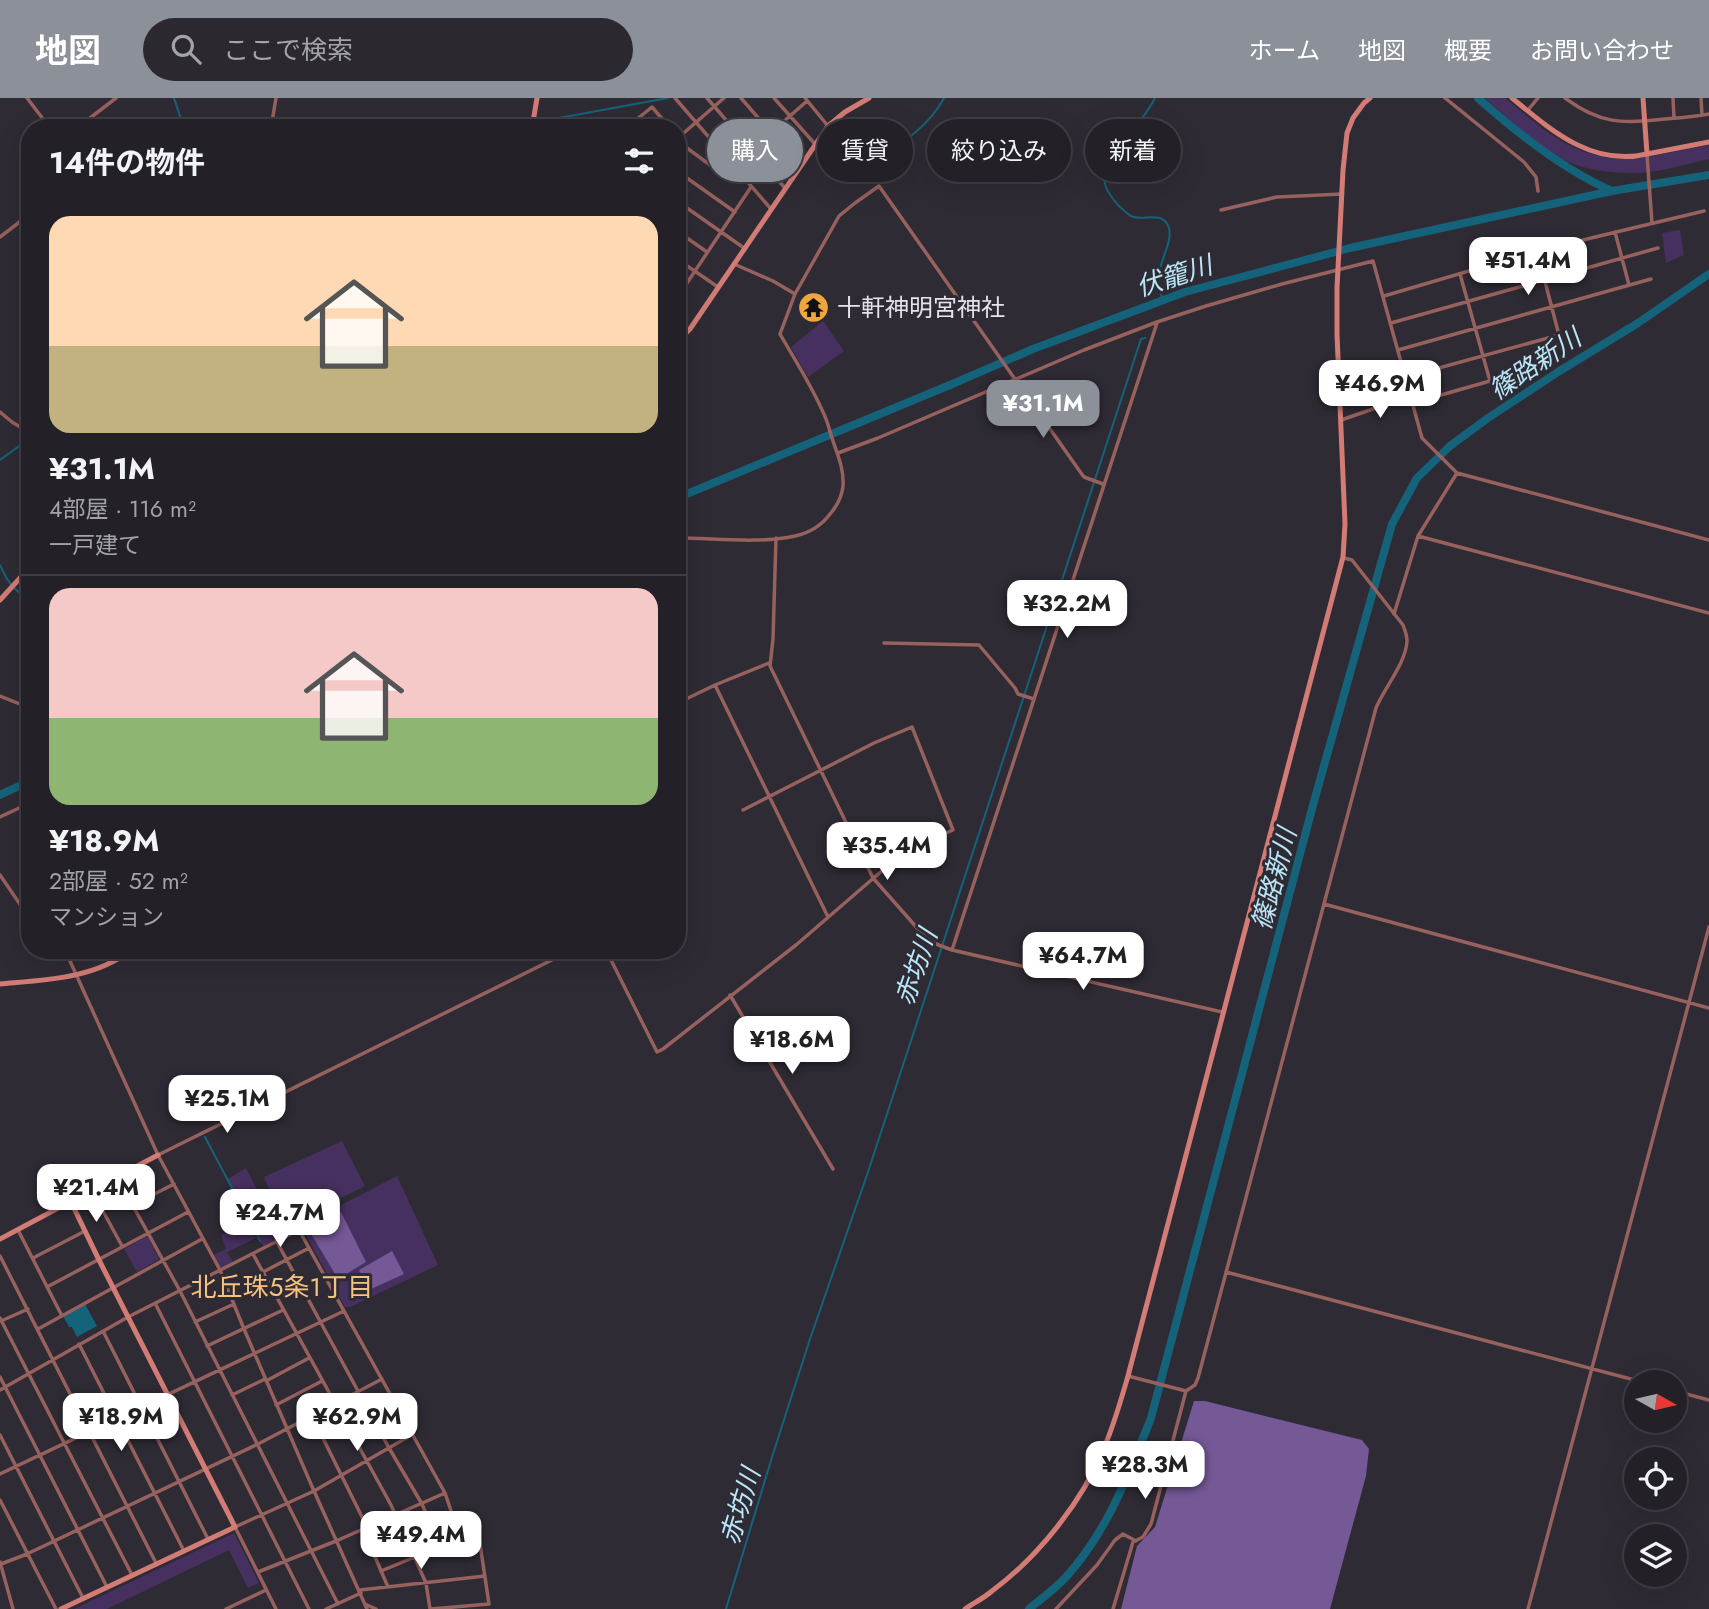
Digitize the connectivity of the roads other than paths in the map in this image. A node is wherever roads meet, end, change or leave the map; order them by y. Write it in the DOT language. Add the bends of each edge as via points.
graph roads {
  1 [pos="27,98"];
  2 [pos="116,98"];
  3 [pos="276,98"];
  4 [pos="537,98"];
  5 [pos="675,98"];
  6 [pos="707,98"];
  7 [pos="724,98"];
  8 [pos="741,98"];
  9 [pos="775,98"];
  10 [pos="869,98"];
  11 [pos="1370,98"];
  12 [pos="1445,98"];
  13 [pos="1512,98"];
  14 [pos="1538,98"];
  15 [pos="1565,98"];
  16 [pos="1643,98"];
  17 [pos="1673,98"];
  18 [pos="1701,98"];
  19 [pos="806,99"];
  20 [pos="714,106"];
  21 [pos="1528,110"];
  22 [pos="1709,114"];
  23 [pos="1702,115"];
  24 [pos="790,116"];
  25 [pos="1674,118"];
  26 [pos="43,119"];
  27 [pos="89,119"];
  28 [pos="272,119"];
  29 [pos="534,119"];
  30 [pos="637,119"];
  31 [pos="662,119"];
  32 [pos="725,119"];
  33 [pos="760,119"];
  34 [pos="786,119"];
  35 [pos="822,119"];
  36 [pos="836,119"];
  37 [pos="1644,121"];
  38 [pos="695,122"];
  39 [pos="686,130"];
  40 [pos="707,136"];
  41 [pos="817,141"];
  42 [pos="1709,142"];
  43 [pos="815,144"];
  44 [pos="686,147"];
  45 [pos="1647,154"];
  46 [pos="803,162"];
  47 [pos="707,163"];
  48 [pos="686,177"];
  49 [pos="747,182"];
  50 [pos="780,182"];
  51 [pos="789,182"];
  52 [pos="751,187"];
  53 [pos="785,188"];
  54 [pos="1538,191"];
  55 [pos="1342,194"];
  56 [pos="686,207"];
  57 [pos="771,209"];
  58 [pos="1222,210"];
  59 [pos="1704,211"];
  60 [pos="735,212"];
  61 [pos="21,221"];
  62 [pos="1652,223"];
  63 [pos="722,232"];
  64 [pos="1615,232"];
  65 [pos="0,237"];
  66 [pos="686,237"];
  67 [pos="744,248"];
  68 [pos="1658,248"];
  69 [pos="1537,251"];
  70 [pos="708,252"];
  71 [pos="1622,258"];
  72 [pos="734,264"];
  73 [pos="686,265"];
  74 [pos="1337,269"];
  75 [pos="695,271"];
  76 [pos="1460,274"];
  77 [pos="1651,279"];
  78 [pos="1545,280"];
  79 [pos="686,284"];
  80 [pos="1629,285"];
  81 [pos="718,287"];
  82 [pos="795,294"];
  83 [pos="1384,296"];
  84 [pos="1468,301"];
  85 [pos="1551,306"];
  86 [pos="1157,322"];
  87 [pos="1391,323"];
  88 [pos="1475,328"];
  89 [pos="686,333"];
  90 [pos="1398,350"];
  91 [pos="1483,355"];
  92 [pos="1014,377"];
  93 [pos="1406,377"];
  94 [pos="1411,396"];
  95 [pos="1413,403"];
  96 [pos="0,412"];
  97 [pos="1341,420"];
  98 [pos="21,428"];
  99 [pos="838,453"];
  100 [pos="1457,473"];
  101 [pos="1104,485"];
  102 [pos="1418,536"];
  103 [pos="686,538"];
  104 [pos="776,538"];
  105 [pos="1709,540"];
  106 [pos="1343,557"];
  107 [pos="21,576"];
  108 [pos="0,600"];
  109 [pos="1709,613"];
  110 [pos="1394,614"];
  111 [pos="884,643"];
  112 [pos="769,663"];
  113 [pos="715,685"];
  114 [pos="0,695"];
  115 [pos="686,699"];
  116 [pos="1032,699"];
  117 [pos="21,704"];
  118 [pos="822,770"];
  119 [pos="768,796"];
  120 [pos="21,807"];
  121 [pos="743,810"];
  122 [pos="0,817"];
  123 [pos="0,875"];
  124 [pos="873,878"];
  125 [pos="1324,904"];
  126 [pos="21,906"];
  127 [pos="828,917"];
  128 [pos="1709,927"];
  129 [pos="951,949"];
  130 [pos="69,959"];
  131 [pos="120,959"];
  132 [pos="554,959"];
  133 [pos="610,959"];
  134 [pos="77,975"];
  135 [pos="0,984"];
  136 [pos="730,995"];
  137 [pos="1689,1003"];
  138 [pos="1709,1008"];
  139 [pos="1224,1013"];
  140 [pos="158,1155"];
  141 [pos="833,1169"];
  142 [pos="117,1177"];
  143 [pos="174,1184"];
  144 [pos="92,1191"];
  145 [pos="71,1202"];
  146 [pos="133,1205"];
  147 [pos="188,1212"];
  148 [pos="18,1230"];
  149 [pos="85,1231"];
  150 [pos="148,1233"];
  151 [pos="0,1239"];
  152 [pos="202,1239"];
  153 [pos="277,1242"];
  154 [pos="122,1246"];
  155 [pos="309,1248"];
  156 [pos="253,1254"];
  157 [pos="0,1256"];
  158 [pos="33,1258"];
  159 [pos="287,1259"];
  160 [pos="99,1260"];
  161 [pos="164,1261"];
  162 [pos="220,1270"];
  163 [pos="262,1272"];
  164 [pos="1226,1272"];
  165 [pos="47,1287"];
  166 [pos="114,1288"];
  167 [pos="180,1291"];
  168 [pos="155,1303"];
  169 [pos="234,1304"];
  170 [pos="28,1309"];
  171 [pos="282,1310"];
  172 [pos="344,1311"];
  173 [pos="62,1316"];
  174 [pos="128,1317"];
  175 [pos="1,1320"];
  176 [pos="195,1322"];
  177 [pos="321,1322"];
  178 [pos="38,1329"];
  179 [pos="243,1329"];
  180 [pos="103,1331"];
  181 [pos="296,1334"];
  182 [pos="79,1344"];
  183 [pos="207,1346"];
  184 [pos="254,1354"];
  185 [pos="309,1358"];
  186 [pos="53,1359"];
  187 [pos="1592,1369"];
  188 [pos="220,1370"];
  189 [pos="29,1373"];
  190 [pos="1128,1376"];
  191 [pos="0,1377"];
  192 [pos="1624,1377"];
  193 [pos="382,1379"];
  194 [pos="265,1380"];
  195 [pos="322,1381"];
  196 [pos="194,1382"];
  197 [pos="5,1386"];
  198 [pos="0,1390"];
  199 [pos="359,1391"];
  200 [pos="1186,1391"];
  201 [pos="168,1394"];
  202 [pos="1687,1394"];
  203 [pos="232,1395"];
  204 [pos="1709,1400"];
  205 [pos="334,1404"];
  206 [pos="276,1405"];
  207 [pos="142,1406"];
  208 [pos="312,1416"];
  209 [pos="117,1418"];
  210 [pos="287,1429"];
  211 [pos="90,1431"];
  212 [pos="413,1434"];
  213 [pos="0,1435"];
  214 [pos="64,1443"];
  215 [pos="258,1444"];
  216 [pos="389,1448"];
  217 [pos="39,1455"];
  218 [pos="232,1456"];
  219 [pos="366,1462"];
  220 [pos="16,1466"];
  221 [pos="205,1468"];
  222 [pos="0,1474"];
  223 [pos="341,1476"];
  224 [pos="179,1481"];
  225 [pos="314,1491"];
  226 [pos="154,1492"];
  227 [pos="445,1493"];
  228 [pos="0,1500"];
  229 [pos="288,1503"];
  230 [pos="422,1504"];
  231 [pos="128,1505"];
  232 [pos="262,1515"];
  233 [pos="396,1515"];
  234 [pos="103,1517"];
  235 [pos="235,1527"];
  236 [pos="78,1528"];
  237 [pos="365,1528"];
  238 [pos="406,1538"];
  239 [pos="208,1539"];
  240 [pos="54,1541"];
  241 [pos="336,1541"];
  242 [pos="1136,1541"];
  243 [pos="464,1549"];
  244 [pos="184,1550"];
  245 [pos="312,1551"];
  246 [pos="373,1553"];
  247 [pos="443,1553"];
  248 [pos="27,1554"];
  249 [pos="415,1557"];
  250 [pos="286,1561"];
  251 [pos="1,1563"];
  252 [pos="157,1564"];
  253 [pos="381,1571"];
  254 [pos="258,1572"];
  255 [pos="132,1576"];
  256 [pos="485,1576"];
  257 [pos="426,1583"];
  258 [pos="108,1587"];
  259 [pos="388,1587"];
  260 [pos="267,1590"];
  261 [pos="360,1592"];
  262 [pos="83,1598"];
  263 [pos="338,1604"];
  264 [pos="366,1606"];
  265 [pos="13,1609"];
  266 [pos="56,1609"];
  267 [pos="61,1609"];
  268 [pos="226,1609"];
  269 [pos="276,1609"];
  270 [pos="310,1609"];
  271 [pos="326,1609"];
  272 [pos="376,1609"];
  273 [pos="429,1609"];
  274 [pos="965,1609"];
  275 [pos="1056,1609"];
  276 [pos="1114,1609"];
  277 [pos="1528,1609"];
  1 -- 26 [label="street"];
  2 -- 27 [label="street"];
  3 -- 28 [label="street"];
  4 -- 29 [label="street"];
  5 -- 38 [label="street"];
  6 -- 20 [label="street"];
  7 -- 20 [label="street"];
  8 -- 33 [label="street"];
  9 -- 24 [label="street"];
  10 -- 36 [label="street"];
  11 -- 55 [label="street" via="1347,133"];
  12 -- 54 [label="street" via="1524,162 1536,177"];
  13 -- 21 [label="street"];
  14 -- 21 [label="street"];
  15 -- 37 [label="street" via="1594,116"];
  16 -- 37 [label="street"];
  17 -- 25 [label="street"];
  18 -- 23 [label="street"];
  19 -- 24 [label="street"];
  19 -- 35 [label="street"];
  20 -- 32 [label="street"];
  20 -- 38 [label="street"];
  21 -- 45 [label="street" via="1558,135 1588,150 1616,156"];
  22 -- 23 [label="street"];
  23 -- 25 [label="street"];
  24 -- 34 [label="street"];
  24 -- 43 [label="street"];
  25 -- 37 [label="street"];
  30 -- 31 [label="street" via="652,107"];
  37 -- 45 [label="street"];
  38 -- 39 [label="street"];
  38 -- 40 [label="street"];
  41 -- 43 [label="street"];
  42 -- 45 [label="street"];
  43 -- 46 [label="street"];
  44 -- 47 [label="street"];
  45 -- 62 [label="street"];
  48 -- 60 [label="street"];
  49 -- 52 [label="street"];
  50 -- 53 [label="street"];
  51 -- 53 [label="street"];
  52 -- 57 [label="street"];
  52 -- 60 [label="street"];
  53 -- 57 [label="street"];
  55 -- 58 [label="street" via="1277,197"];
  55 -- 74 [label="street"];
  56 -- 63 [label="street"];
  57 -- 67 [label="street"];
  59 -- 62 [label="street"];
  60 -- 63 [label="street"];
  61 -- 65 [label="street"];
  62 -- 64 [label="street"];
  63 -- 67 [label="street"];
  63 -- 70 [label="street"];
  64 -- 69 [label="street"];
  64 -- 71 [label="street"];
  66 -- 70 [label="street"];
  67 -- 72 [label="street"];
  68 -- 71 [label="street"];
  69 -- 76 [label="street"];
  69 -- 78 [label="street"];
  70 -- 75 [label="street"];
  71 -- 78 [label="street"];
  71 -- 80 [label="street"];
  72 -- 81 [label="street"];
  72 -- 82 [label="street"];
  73 -- 75 [label="street"];
  74 -- 83 [label="street" via="1373,261"];
  74 -- 86 [label="street"];
  74 -- 97 [label="street"];
  75 -- 79 [label="street"];
  75 -- 81 [label="street"];
  76 -- 83 [label="street"];
  76 -- 84 [label="street"];
  77 -- 80 [label="street"];
  78 -- 84 [label="street"];
  78 -- 85 [label="street"];
  80 -- 85 [label="street"];
  81 -- 89 [label="street"];
  82 -- 92 [label="street" via="839,216 879,186"];
  82 -- 99 [label="street" via="780,334 815,395"];
  83 -- 87 [label="street"];
  84 -- 87 [label="street"];
  84 -- 88 [label="street"];
  85 -- 88 [label="street"];
  85 -- 91 [label="street" via="1559,335"];
  86 -- 92 [label="street"];
  86 -- 101 [label="street"];
  87 -- 90 [label="street"];
  88 -- 90 [label="street"];
  88 -- 91 [label="street"];
  90 -- 93 [label="street"];
  91 -- 93 [label="street"];
  91 -- 95 [label="street" via="1490,381"];
  92 -- 99 [label="street"];
  92 -- 101 [label="street" via="1084,477"];
  93 -- 94 [label="street"];
  94 -- 95 [label="street"];
  94 -- 97 [label="street"];
  95 -- 100 [label="street" via="1424,439"];
  96 -- 98 [label="street"];
  97 -- 106 [label="street"];
  99 -- 104 [label="street" via="843,485 837,505 812,531"];
  100 -- 102 [label="street"];
  100 -- 105 [label="street"];
  101 -- 116 [label="street"];
  102 -- 109 [label="street"];
  102 -- 110 [label="street"];
  103 -- 104 [label="street"];
  104 -- 112 [label="street"];
  106 -- 110 [label="street" via="1352,560"];
  106 -- 139 [label="street"];
  107 -- 108 [label="street"];
  110 -- 125 [label="street" via="1403,625 1407,642 1376,708"];
  111 -- 116 [label="street" via="979,645 1020,695"];
  112 -- 113 [label="street"];
  112 -- 118 [label="street"];
  113 -- 115 [label="street"];
  113 -- 119 [label="street"];
  114 -- 117 [label="street"];
  116 -- 129 [label="street"];
  118 -- 119 [label="street"];
  118 -- 124 [label="street"];
  118 -- 124 [label="street" via="912,727 953,830 898,858"];
  119 -- 121 [label="street"];
  119 -- 127 [label="street"];
  120 -- 122 [label="street"];
  123 -- 126 [label="street"];
  124 -- 127 [label="street"];
  124 -- 129 [label="street" via="926,938"];
  125 -- 137 [label="street"];
  125 -- 164 [label="street"];
  127 -- 136 [label="street"];
  128 -- 137 [label="street"];
  129 -- 139 [label="street"];
  130 -- 134 [label="street"];
  131 -- 134 [label="street"];
  132 -- 140 [label="street"];
  133 -- 136 [label="street" via="657,1052"];
  134 -- 135 [label="street"];
  134 -- 140 [label="street"];
  136 -- 141 [label="street"];
  137 -- 138 [label="street"];
  137 -- 187 [label="street"];
  139 -- 190 [label="street"];
  140 -- 142 [label="street"];
  140 -- 143 [label="street"];
  142 -- 144 [label="street"];
  142 -- 146 [label="street"];
  143 -- 146 [label="street"];
  143 -- 147 [label="street"];
  144 -- 145 [label="street"];
  144 -- 154 [label="street"];
  145 -- 148 [label="street"];
  145 -- 149 [label="street"];
  146 -- 150 [label="street"];
  147 -- 150 [label="street"];
  147 -- 152 [label="street"];
  148 -- 151 [label="street"];
  148 -- 158 [label="street"];
  149 -- 158 [label="street"];
  149 -- 160 [label="street"];
  150 -- 154 [label="street"];
  150 -- 161 [label="street"];
  152 -- 161 [label="street"];
  152 -- 162 [label="street"];
  153 -- 155 [label="street" via="299,1230"];
  153 -- 156 [label="street"];
  153 -- 159 [label="street"];
  154 -- 160 [label="street"];
  155 -- 159 [label="street"];
  155 -- 172 [label="street"];
  156 -- 162 [label="street"];
  156 -- 163 [label="street"];
  157 -- 170 [label="street"];
  158 -- 165 [label="street"];
  159 -- 163 [label="street"];
  159 -- 177 [label="street"];
  160 -- 165 [label="street"];
  160 -- 166 [label="street"];
  161 -- 166 [label="street"];
  161 -- 167 [label="street"];
  162 -- 167 [label="street"];
  162 -- 169 [label="street"];
  163 -- 171 [label="street"];
  164 -- 187 [label="street"];
  164 -- 200 [label="street" via="1198,1378"];
  165 -- 173 [label="street"];
  166 -- 173 [label="street"];
  166 -- 174 [label="street"];
  167 -- 168 [label="street"];
  167 -- 176 [label="street"];
  168 -- 174 [label="street"];
  168 -- 196 [label="street"];
  169 -- 176 [label="street"];
  169 -- 179 [label="street"];
  170 -- 175 [label="street"];
  170 -- 178 [label="street"];
  171 -- 179 [label="street"];
  171 -- 181 [label="street"];
  172 -- 177 [label="street"];
  172 -- 193 [label="street"];
  173 -- 178 [label="street"];
  174 -- 180 [label="street"];
  174 -- 201 [label="street"];
  175 -- 189 [label="street"];
  176 -- 183 [label="street"];
  177 -- 181 [label="street"];
  177 -- 199 [label="street"];
  178 -- 186 [label="street"];
  179 -- 183 [label="street"];
  179 -- 184 [label="street"];
  180 -- 182 [label="street"];
  180 -- 207 [label="street"];
  181 -- 184 [label="street"];
  181 -- 185 [label="street"];
  182 -- 186 [label="street"];
  182 -- 209 [label="street"];
  183 -- 188 [label="street"];
  184 -- 188 [label="street"];
  184 -- 194 [label="street"];
  185 -- 194 [label="street"];
  185 -- 195 [label="street"];
  186 -- 189 [label="street"];
  186 -- 211 [label="street"];
  187 -- 192 [label="street"];
  187 -- 277 [label="street"];
  188 -- 196 [label="street"];
  188 -- 203 [label="street"];
  189 -- 197 [label="street"];
  189 -- 214 [label="street"];
  190 -- 200 [label="street"];
  190 -- 274 [label="street" via="1104,1450 1076,1500 1027,1560"];
  191 -- 197 [label="street"];
  193 -- 199 [label="street"];
  193 -- 212 [label="street"];
  194 -- 203 [label="street"];
  194 -- 206 [label="street"];
  195 -- 205 [label="street"];
  195 -- 206 [label="street"];
  196 -- 201 [label="street"];
  196 -- 218 [label="street"];
  197 -- 198 [label="street"];
  197 -- 217 [label="street"];
  199 -- 205 [label="street"];
  199 -- 216 [label="street"];
  200 -- 242 [label="street" via="1151,1524"];
  201 -- 207 [label="street"];
  201 -- 221 [label="street"];
  202 -- 204 [label="street"];
  203 -- 215 [label="street"];
  205 -- 208 [label="street"];
  205 -- 219 [label="street"];
  206 -- 210 [label="street"];
  207 -- 209 [label="street"];
  207 -- 224 [label="street"];
  208 -- 210 [label="street"];
  208 -- 223 [label="street"];
  209 -- 211 [label="street"];
  209 -- 226 [label="street"];
  210 -- 215 [label="street"];
  210 -- 225 [label="street"];
  211 -- 214 [label="street"];
  211 -- 231 [label="street"];
  212 -- 216 [label="street"];
  212 -- 227 [label="street"];
  213 -- 220 [label="street"];
  214 -- 217 [label="street"];
  214 -- 234 [label="street"];
  215 -- 218 [label="street"];
  215 -- 229 [label="street"];
  216 -- 219 [label="street"];
  216 -- 230 [label="street"];
  217 -- 220 [label="street"];
  217 -- 236 [label="street"];
  218 -- 221 [label="street"];
  218 -- 232 [label="street"];
  219 -- 223 [label="street"];
  219 -- 233 [label="street"];
  220 -- 222 [label="street"];
  220 -- 240 [label="street"];
  221 -- 224 [label="street"];
  221 -- 235 [label="street"];
  223 -- 225 [label="street"];
  223 -- 237 [label="street"];
  224 -- 226 [label="street"];
  224 -- 239 [label="street"];
  225 -- 229 [label="street"];
  225 -- 241 [label="street"];
  226 -- 231 [label="street"];
  226 -- 244 [label="street"];
  227 -- 230 [label="street"];
  227 -- 243 [label="street"];
  228 -- 248 [label="street"];
  229 -- 232 [label="street"];
  229 -- 245 [label="street"];
  230 -- 233 [label="street"];
  230 -- 247 [label="street"];
  231 -- 234 [label="street"];
  231 -- 252 [label="street"];
  232 -- 235 [label="street"];
  232 -- 250 [label="street"];
  233 -- 237 [label="street"];
  233 -- 238 [label="street"];
  234 -- 236 [label="street"];
  234 -- 255 [label="street"];
  235 -- 239 [label="street"];
  235 -- 254 [label="street"];
  236 -- 240 [label="street"];
  236 -- 258 [label="street"];
  237 -- 241 [label="street"];
  237 -- 246 [label="street"];
  238 -- 246 [label="street"];
  238 -- 249 [label="street"];
  239 -- 244 [label="street"];
  240 -- 248 [label="street"];
  240 -- 262 [label="street"];
  241 -- 245 [label="street"];
  241 -- 261 [label="street"];
  242 -- 275 [label="street" via="1123,1534 1115,1540"];
  242 -- 276 [label="street"];
  243 -- 247 [label="street"];
  243 -- 256 [label="street" via="480,1544"];
  244 -- 252 [label="street"];
  245 -- 250 [label="street"];
  245 -- 263 [label="street"];
  246 -- 253 [label="street"];
  247 -- 249 [label="street"];
  248 -- 251 [label="street"];
  248 -- 266 [label="street"];
  249 -- 253 [label="street"];
  249 -- 257 [label="street"];
  250 -- 254 [label="street"];
  250 -- 270 [label="street"];
  251 -- 265 [label="street"];
  252 -- 255 [label="street"];
  253 -- 259 [label="street"];
  254 -- 260 [label="street"];
  255 -- 258 [label="street"];
  256 -- 257 [label="street"];
  256 -- 273 [label="street" via="489,1604"];
  257 -- 259 [label="street"];
  257 -- 273 [label="street"];
  258 -- 262 [label="street"];
  259 -- 261 [label="street"];
  260 -- 268 [label="street"];
  260 -- 269 [label="street"];
  261 -- 263 [label="street"];
  261 -- 264 [label="street"];
  262 -- 267 [label="street"];
  263 -- 271 [label="street"];
  264 -- 272 [label="street"];
}
